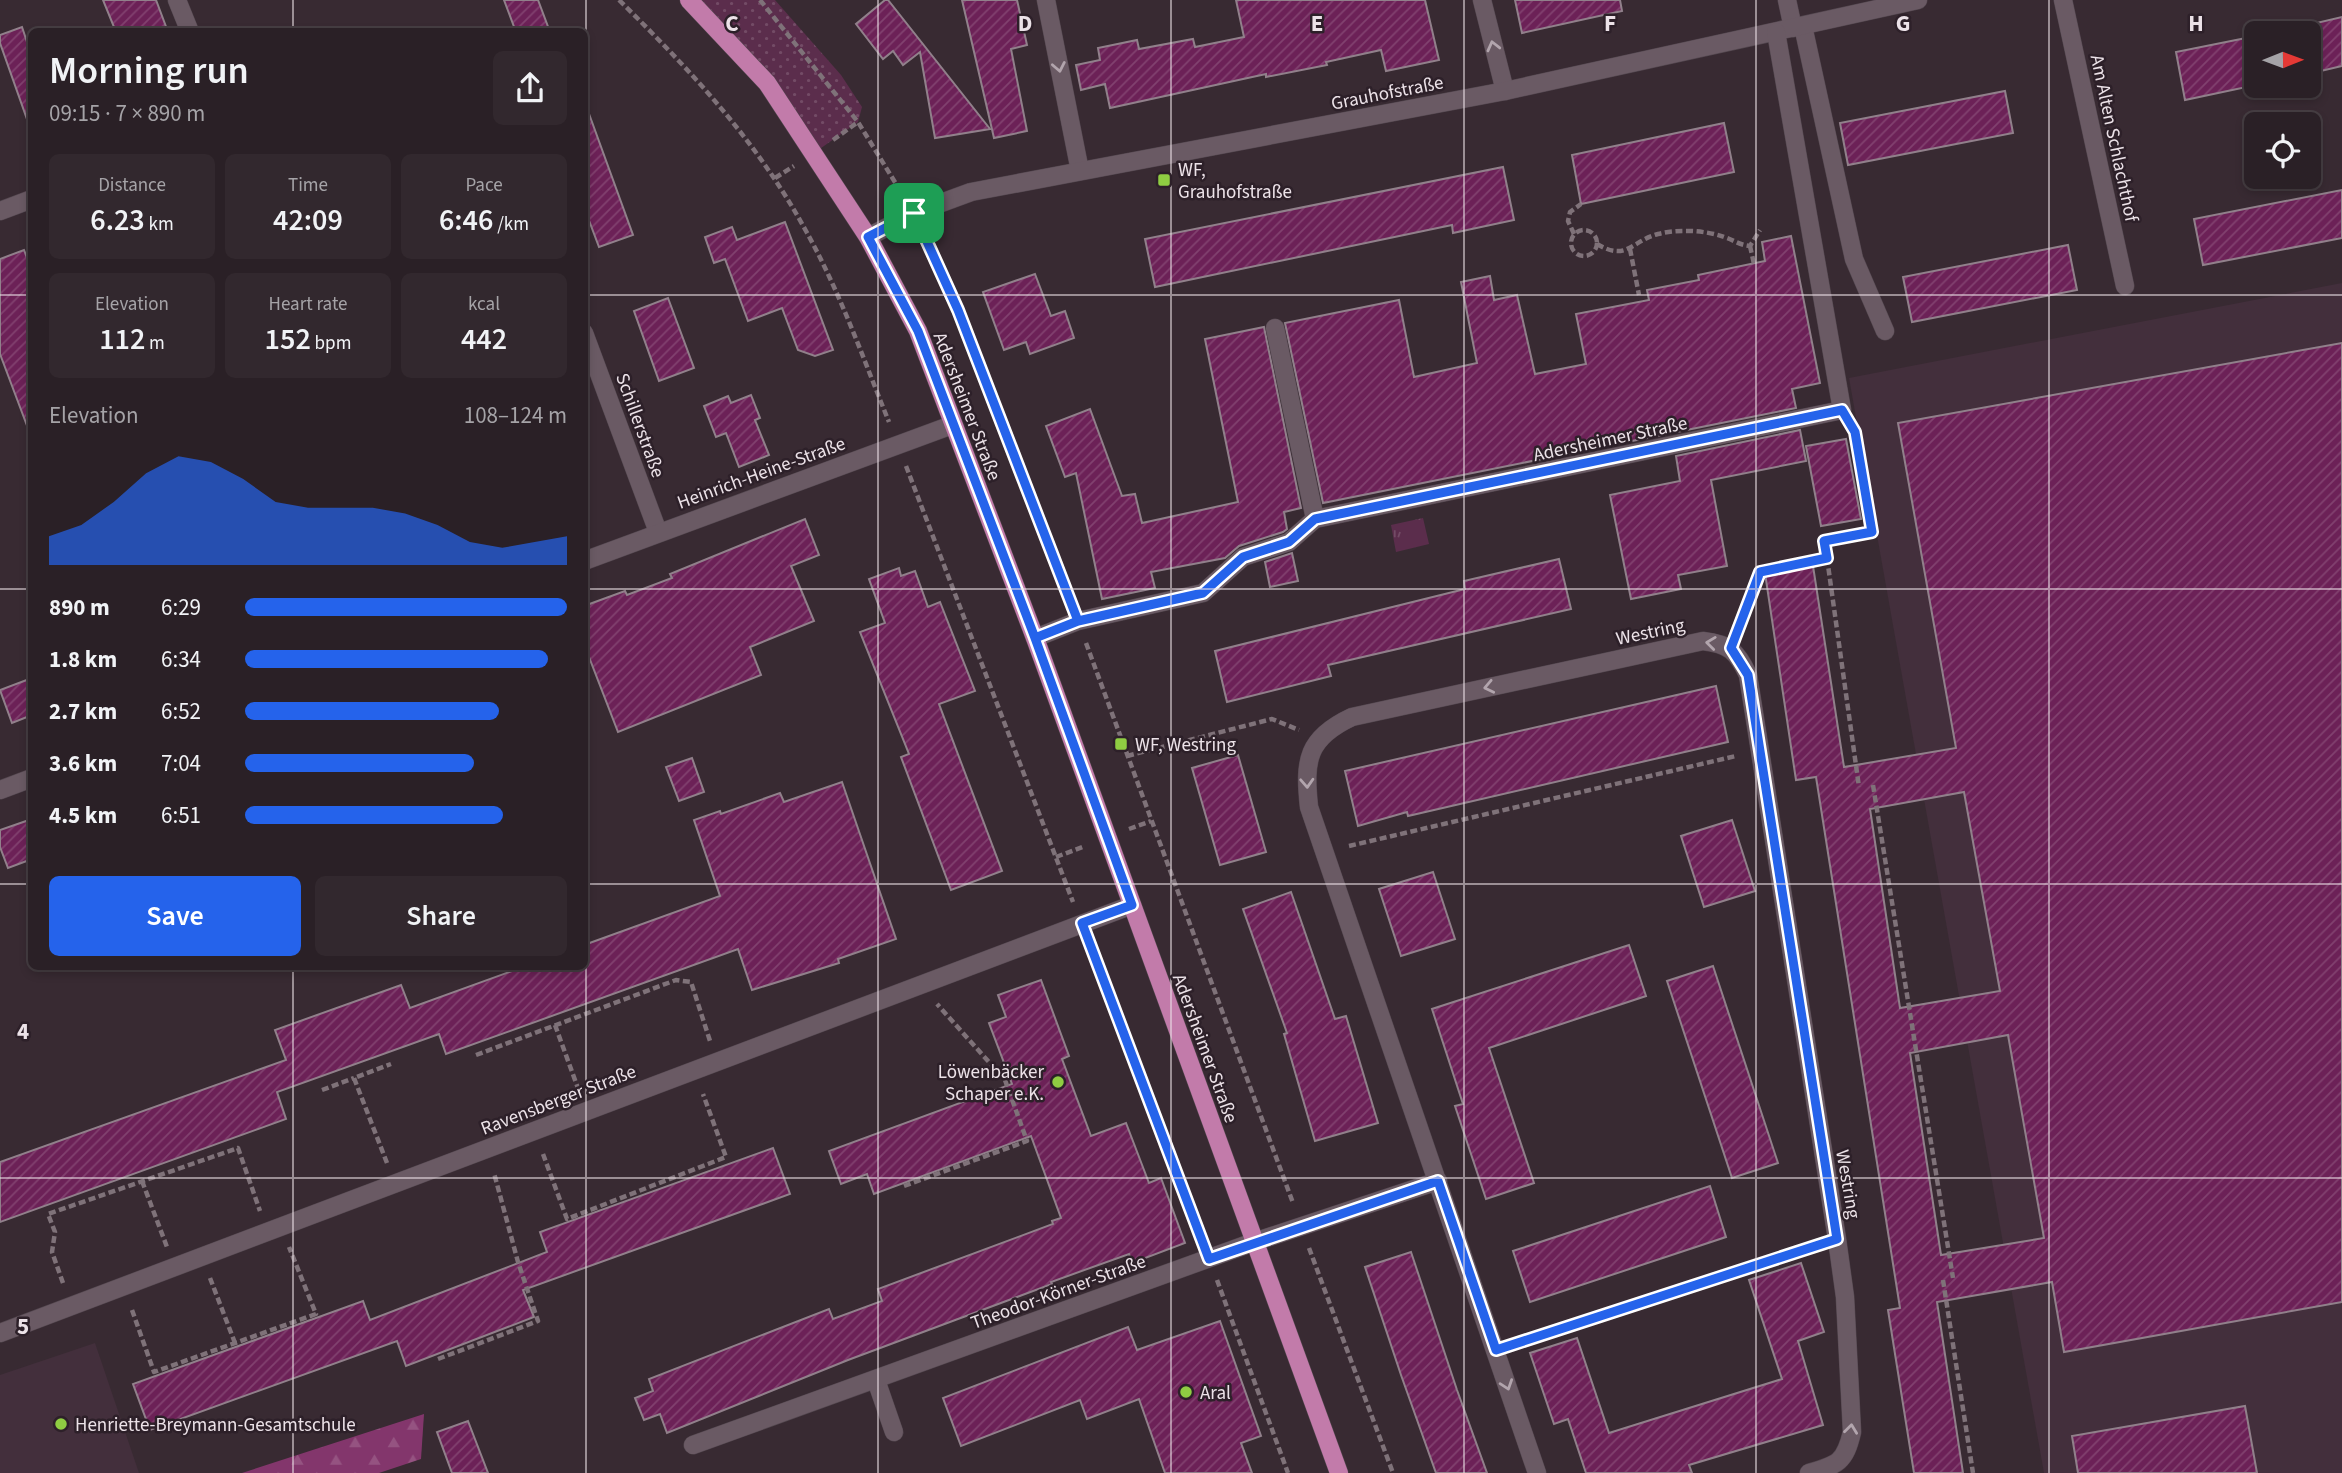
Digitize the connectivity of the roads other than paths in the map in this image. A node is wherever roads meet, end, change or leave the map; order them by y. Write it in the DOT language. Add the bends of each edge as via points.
graph roads {
  1 [pos="177,0"];
  2 [pos="689,0"];
  3 [pos="1046,0"];
  4 [pos="1482,0"];
  5 [pos="1787,0"];
  6 [pos="1918,0"];
  7 [pos="2063,0"];
  8 [pos="1896,2"];
  9 [pos="188,28"];
  10 [pos="1791,28"];
  11 [pos="1505,91"];
  12 [pos="1080,171"];
  13 [pos="28,200"];
  14 [pos="0,211"];
  15 [pos="868,237"];
  16 [pos="2125,286"];
  17 [pos="1275,328"];
  18 [pos="1885,331"];
  19 [pos="588,344"];
  20 [pos="952,425"];
  21 [pos="1315,519"];
  22 [pos="659,531"];
  23 [pos="588,559"];
  24 [pos="1035,638"];
  25 [pos="28,780"];
  26 [pos="0,790"];
  27 [pos="1132,905"];
  28 [pos="1438,1181"];
  29 [pos="1254,1242"];
  30 [pos="0,1333"];
  31 [pos="876,1380"];
  32 [pos="894,1432"];
  33 [pos="693,1445"];
  34 [pos="1339,1473"];
  35 [pos="1537,1473"];
  36 [pos="1809,1473"];
  1 -- 9 [label="street"];
  2 -- 15 [label="main road, Adersheimer Straße" via="768,83"];
  3 -- 12 [label="street, one-way"];
  11 -- 4 [label="street, one-way"];
  5 -- 10 [label="street"];
  6 -- 8 [label="street, Grauhofstraße"];
  7 -- 16 [label="street, Am Alten Schlachthof"];
  8 -- 10 [label="street, Grauhofstraße"];
  10 -- 11 [label="street, Grauhofstraße"];
  10 -- 18 [label="street" via="1854,259"];
  10 -- 21 [label="street, Adersheimer Straße" via="1842,410"];
  11 -- 12 [label="street, Grauhofstraße"];
  12 -- 15 [label="street, Grauhofstraße" via="971,192 914,213"];
  13 -- 14 [label="street"];
  15 -- 20 [label="main road, Adersheimer Straße" via="918,331"];
  17 -- 21 [label="street"];
  19 -- 22 [label="street, Schillerstraße"];
  20 -- 22 [label="street, Heinrich-Heine-Straße"];
  20 -- 24 [label="main road, Adersheimer Straße"];
  21 -- 24 [label="street, Adersheimer Straße" via="1289,542 1243,557 1203,593 1078,621"];
  22 -- 23 [label="street, Heinrich-Heine-Straße"];
  24 -- 27 [label="main road, Adersheimer Straße"];
  25 -- 26 [label="street"];
  27 -- 29 [label="main road, Adersheimer Straße"];
  27 -- 30 [label="street, Ravensberger Straße"];
  28 -- 29 [label="street"];
  28 -- 35 [label="street, one-way"];
  36 -- 28 [label="street, Westring, one-way" via="1838,1463 1847,1453 1852,1432 1846,1310 1748,675 1731,648 1703,641 1352,717 1319,738 1309,756 1310,807"];
  29 -- 31 [label="street, Theodor-Körner-Straße"];
  29 -- 34 [label="main road, Adersheimer Straße"];
  31 -- 32 [label="street"];
  31 -- 33 [label="street, Theodor-Körner-Straße"];
}
